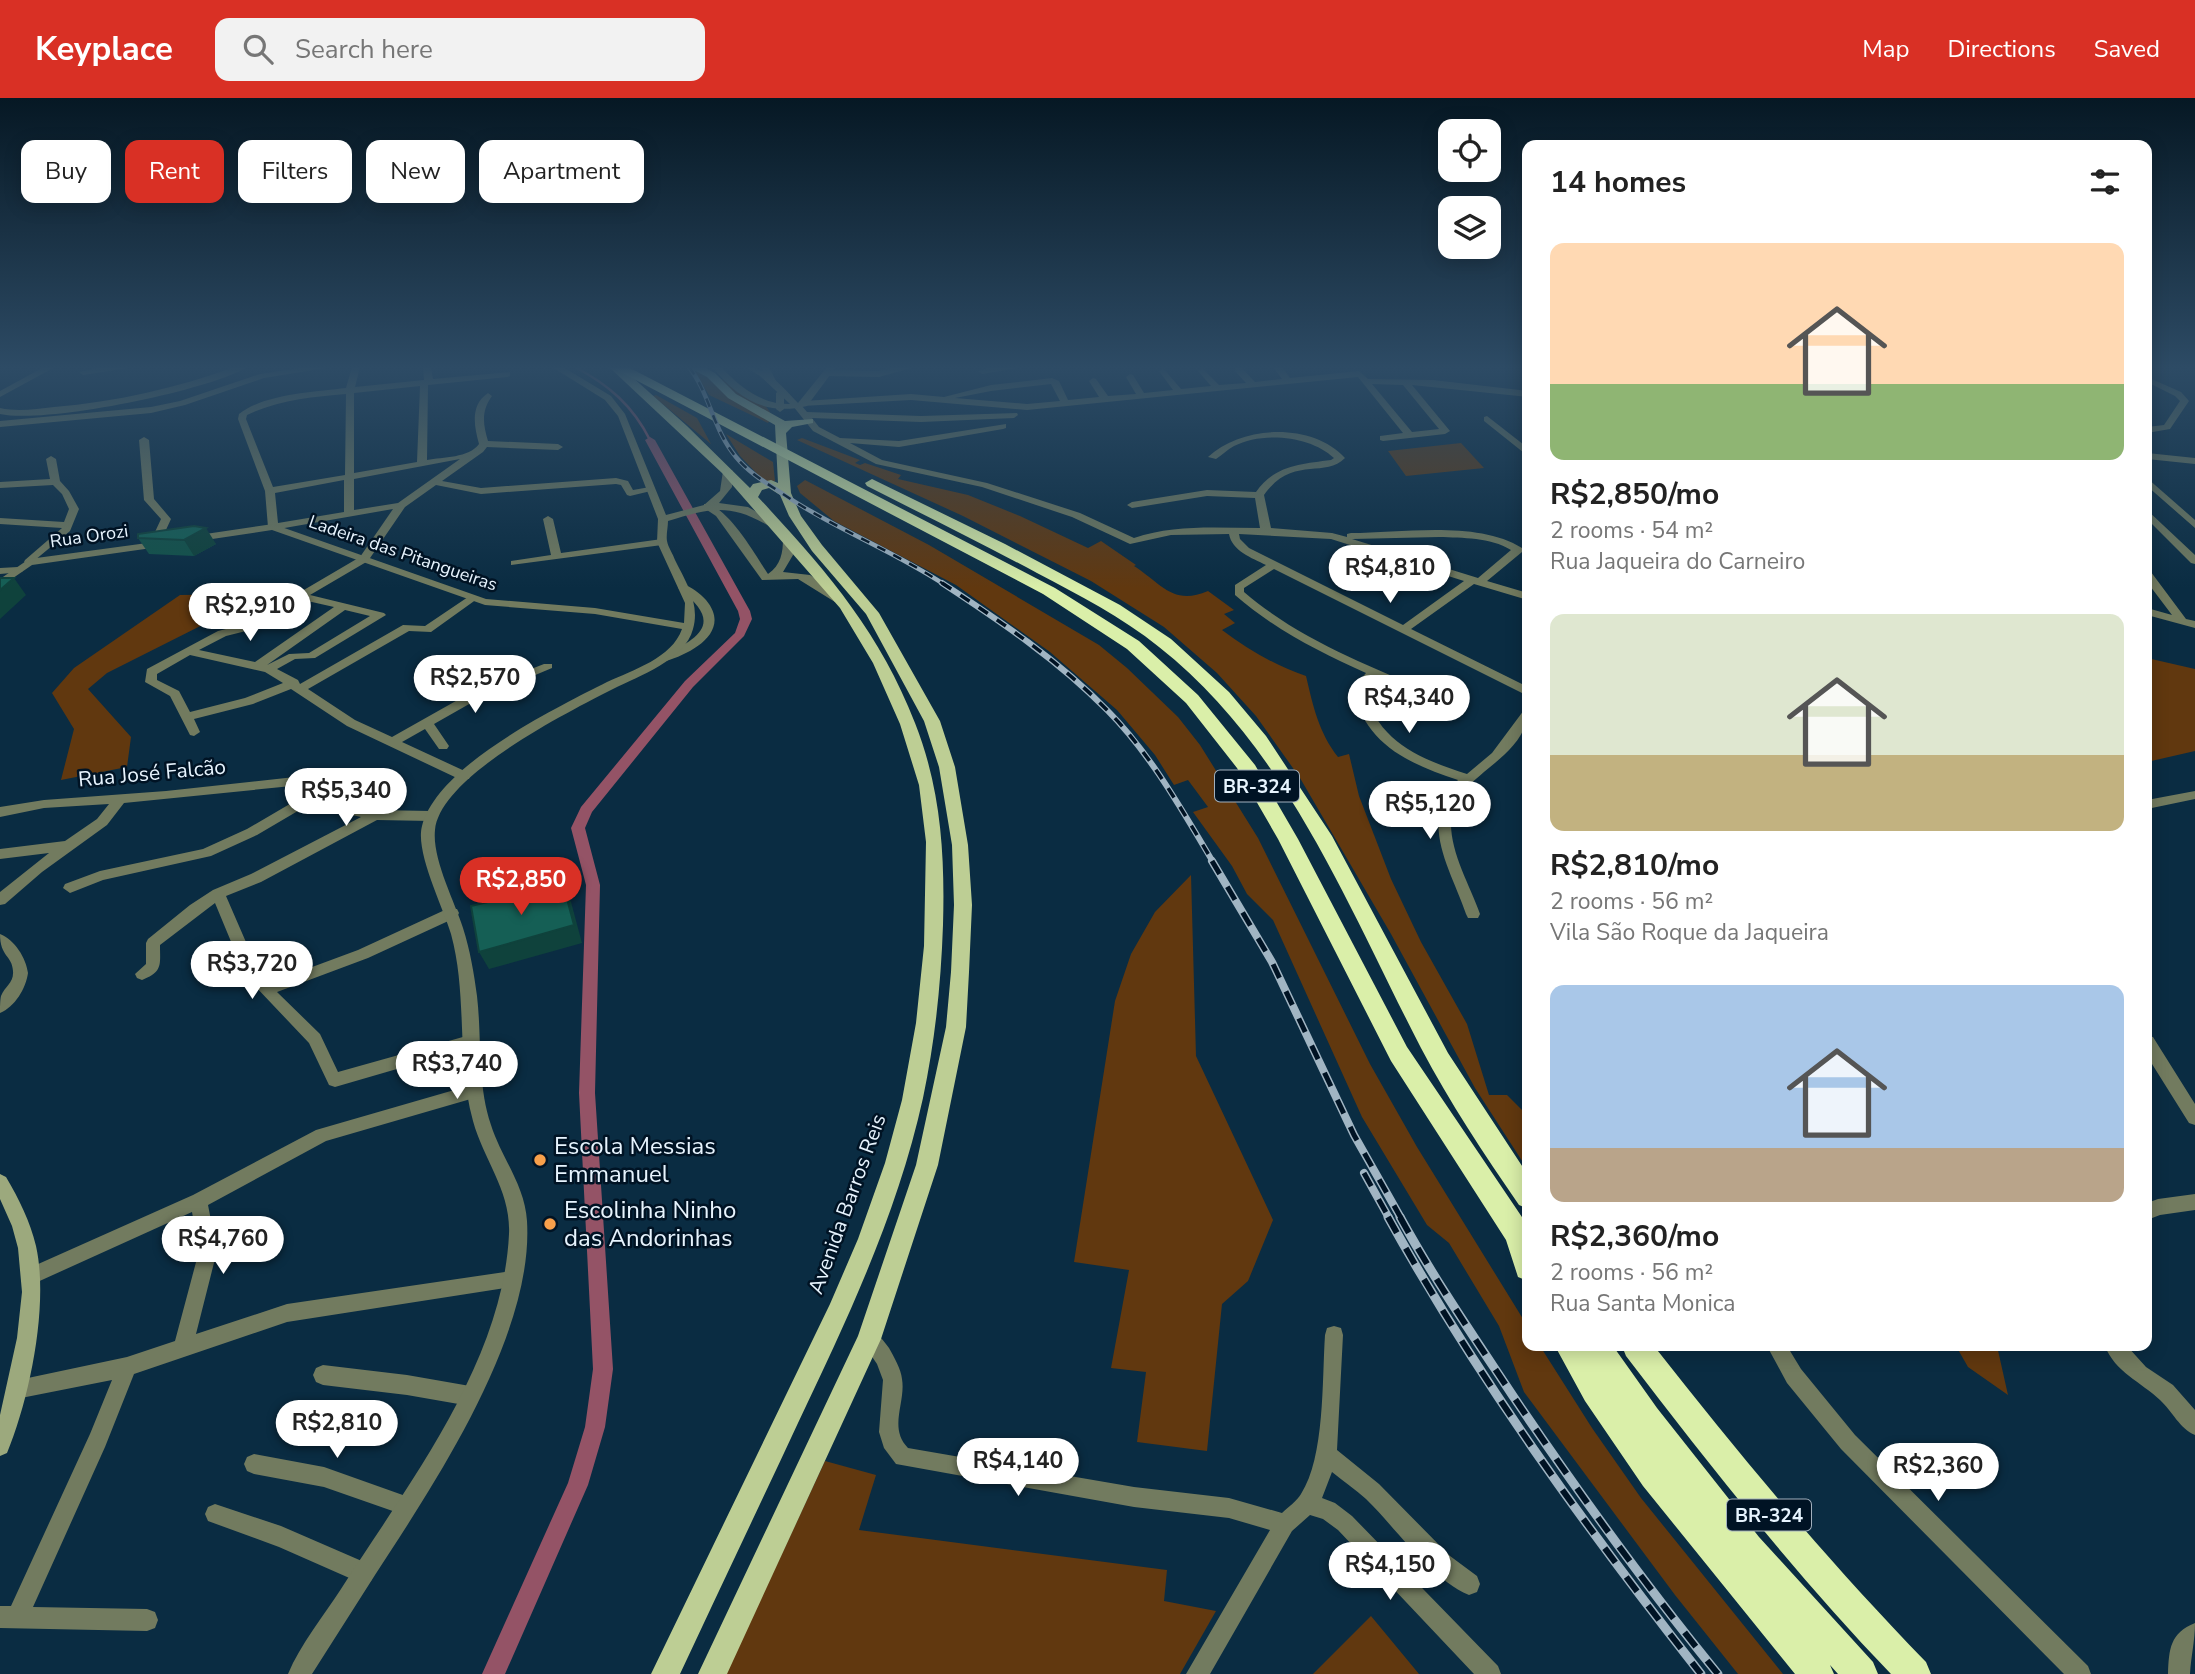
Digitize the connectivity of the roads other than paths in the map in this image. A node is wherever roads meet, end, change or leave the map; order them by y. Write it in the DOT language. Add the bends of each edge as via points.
graph roads {
  1 [pos="144,440"];
  2 [pos="250,441"];
  3 [pos="350,441"];
  4 [pos="423,441"];
  5 [pos="483,441"];
  6 [pos="633,441"];
  7 [pos="699,441"];
  8 [pos="773,441"];
  9 [pos="781,441"];
  10 [pos="837,441"];
  11 [pos="854,441"];
  12 [pos="919,441"];
  13 [pos="1241,441"];
  14 [pos="1312,441"];
  15 [pos="484,444"];
  16 [pos="558,447"];
  17 [pos="470,455"];
  18 [pos="1213,457"];
  19 [pos="2152,457"];
  20 [pos="51,459"];
  21 [pos="2195,461"];
  22 [pos="422,463"];
  23 [pos="830,470"];
  24 [pos="728,471"];
  25 [pos="350,475"];
  26 [pos="55,482"];
  27 [pos="435,482"];
  28 [pos="0,485"];
  29 [pos="2152,486"];
  30 [pos="650,490"];
  31 [pos="270,491"];
  32 [pos="786,493"];
  33 [pos="1259,495"];
  34 [pos="752,496"];
  35 [pos="401,505"];
  36 [pos="1132,505"];
  37 [pos="702,507"];
  38 [pos="349,514"];
  39 [pos="2152,518"];
  40 [pos="548,519"];
  41 [pos="663,519"];
  42 [pos="0,521"];
  43 [pos="69,525"];
  44 [pos="2195,525"];
  45 [pos="273,527"];
  46 [pos="1266,531"];
  47 [pos="784,533"];
  48 [pos="1234,533"];
  49 [pos="1332,536"];
  50 [pos="663,542"];
  51 [pos="154,545"];
  52 [pos="557,557"];
  53 [pos="364,559"];
  54 [pos="2195,561"];
  55 [pos="29,562"];
  56 [pos="515,563"];
  57 [pos="1274,564"];
  58 [pos="0,570"];
  59 [pos="18,570"];
  60 [pos="766,578"];
  61 [pos="2152,580"];
  62 [pos="1475,581"];
  63 [pos="0,584"];
  64 [pos="683,587"];
  65 [pos="1522,595"];
  66 [pos="303,597"];
  67 [pos="472,598"];
  68 [pos="844,604"];
  69 [pos="343,606"];
  70 [pos="2152,612"];
  71 [pos="2182,621"];
  72 [pos="2195,625"];
  73 [pos="690,627"];
  74 [pos="1403,630"];
  75 [pos="188,651"];
  76 [pos="666,657"];
  77 [pos="548,666"];
  78 [pos="263,668"];
  79 [pos="1374,671"];
  80 [pos="297,685"];
  81 [pos="1522,689"];
  82 [pos="1426,695"];
  83 [pos="187,717"];
  84 [pos="1522,721"];
  85 [pos="427,723"];
  86 [pos="194,732"];
  87 [pos="393,742"];
  88 [pos="443,746"];
  89 [pos="464,776"];
  90 [pos="1466,778"];
  91 [pos="2195,795"];
  92 [pos="120,798"];
  93 [pos="306,800"];
  94 [pos="2152,805"];
  95 [pos="0,812"];
  96 [pos="375,815"];
  97 [pos="430,816"];
  98 [pos="66,846"];
  99 [pos="0,854"];
  100 [pos="70,888"];
  101 [pos="218,894"];
  102 [pos="0,900"];
  103 [pos="452,913"];
  104 [pos="1473,914"];
  105 [pos="0,940"];
  106 [pos="142,974"];
  107 [pos="266,989"];
  108 [pos="0,1007"];
  109 [pos="470,1041"];
  110 [pos="2152,1050"];
  111 [pos="475,1091"];
  112 [pos="2195,1118"];
  113 [pos="0,1182"];
  114 [pos="1522,1188"];
  115 [pos="199,1201"];
  116 [pos="2195,1202"];
  117 [pos="2152,1210"];
  118 [pos="1522,1241"];
  119 [pos="33,1275"];
  120 [pos="512,1280"];
  121 [pos="1334,1335"];
  122 [pos="869,1339"];
  123 [pos="183,1348"];
  124 [pos="1572,1351"];
  125 [pos="1600,1351"];
  126 [pos="1640,1351"];
  127 [pos="1779,1351"];
  128 [pos="2119,1351"];
  129 [pos="127,1367"];
  130 [pos="323,1375"];
  131 [pos="16,1389"];
  132 [pos="470,1396"];
  133 [pos="2195,1425"];
  134 [pos="0,1446"];
  135 [pos="1327,1455"];
  136 [pos="254,1464"];
  137 [pos="1307,1504"];
  138 [pos="407,1506"];
  139 [pos="215,1514"];
  140 [pos="1284,1524"];
  141 [pos="363,1573"];
  142 [pos="1469,1584"];
  143 [pos="9,1617"];
  144 [pos="147,1620"];
  145 [pos="2195,1634"];
  146 [pos="299,1674"];
  147 [pos="665,1674"];
  148 [pos="712,1674"];
  149 [pos="1197,1674"];
  150 [pos="1490,1674"];
  151 [pos="1817,1674"];
  152 [pos="1861,1674"];
  153 [pos="1914,1674"];
  154 [pos="2080,1674"];
  155 [pos="2179,1674"];
  1 -- 51 [label="street" via="149,500 166,519"];
  2 -- 31 [label="street"];
  3 -- 25 [label="street"];
  4 -- 22 [label="street"];
  5 -- 15 [label="street"];
  6 -- 30 [label="street"];
  7 -- 24 [label="main road, Avenida Barros Reis"];
  8 -- 23 [label="highway, BR-324"];
  9 -- 32 [label="main road"];
  10 -- 48 [label="street" via="890,466 984,485 1076,515 1134,542 1163,533"];
  11 -- 12 [label="street"];
  13 -- 18 [label="street"];
  14 -- 33 [label="street" via="1340,458 1334,463 1280,472"];
  15 -- 16 [label="street"];
  15 -- 17 [label="street"];
  17 -- 22 [label="street"];
  17 -- 27 [label="street"];
  19 -- 21 [label="street"];
  20 -- 26 [label="street"];
  22 -- 25 [label="street"];
  23 -- 114 [label="highway, BR-324" via="994,543 1113,608 1182,656 1240,715 1279,765 1316,827 1430,1044"];
  23 -- 118 [label="highway, BR-324" via="1093,617 1133,645 1192,699 1245,765 1399,1054"];
  24 -- 34 [label="main road, Avenida Barros Reis"];
  24 -- 37 [label="street" via="725,493"];
  25 -- 31 [label="street"];
  25 -- 38 [label="street"];
  26 -- 28 [label="street"];
  26 -- 43 [label="street" via="72,502"];
  27 -- 30 [label="street" via="481,491 617,481 625,483 631,493"];
  27 -- 35 [label="street"];
  29 -- 44 [label="street"];
  30 -- 41 [label="street"];
  31 -- 45 [label="street"];
  32 -- 34 [label="main road" via="771,484 757,487"];
  32 -- 122 [label="main road" via="803,529 872,613 932,721 947,767 960,845 960,972 948,1072 927,1165"];
  33 -- 36 [label="street" via="1207,493"];
  33 -- 46 [label="street"];
  34 -- 47 [label="main road, Avenida Barros Reis"];
  35 -- 38 [label="street, Rua Orozi"];
  35 -- 53 [label="street"];
  37 -- 41 [label="street"];
  37 -- 47 [label="street" via="751,510"];
  37 -- 60 [label="street" via="720,514"];
  38 -- 45 [label="street, Rua Orozi"];
  39 -- 54 [label="street"];
  40 -- 52 [label="street"];
  41 -- 50 [label="street"];
  42 -- 43 [label="street"];
  43 -- 55 [label="street"];
  45 -- 51 [label="street, Rua Orozi"];
  45 -- 53 [label="street, Ladeira das Pitangueiras"];
  46 -- 48 [label="street"];
  46 -- 49 [label="street"];
  47 -- 60 [label="street" via="789,553 780,571"];
  47 -- 68 [label="main road, Avenida Barros Reis"];
  48 -- 57 [label="street" via="1238,545"];
  49 -- 62 [label="street"];
  49 -- 62 [label="street" via="1475,535 1513,544 1518,550"];
  50 -- 52 [label="street"];
  50 -- 64 [label="street"];
  51 -- 55 [label="street, Rua Orozi"];
  52 -- 56 [label="street"];
  53 -- 66 [label="street"];
  53 -- 67 [label="street, Ladeira das Pitangueiras"];
  55 -- 59 [label="street"];
  57 -- 74 [label="street"];
  57 -- 79 [label="street" via="1239,587 1239,593 1284,626"];
  58 -- 59 [label="street"];
  59 -- 63 [label="street"];
  60 -- 68 [label="street" via="807,576"];
  61 -- 71 [label="street"];
  62 -- 65 [label="street"];
  62 -- 74 [label="street"];
  64 -- 73 [label="street" via="690,603"];
  64 -- 76 [label="street" via="702,599 710,612 709,626 691,648"];
  66 -- 69 [label="street"];
  66 -- 75 [label="street" via="250,627 222,633"];
  67 -- 73 [label="street, Ladeira das Pitangueiras"];
  67 -- 80 [label="street" via="427,630 407,627"];
  68 -- 147 [label="main road, Avenida Barros Reis" via="890,684 923,768 936,881 926,1027 906,1125 865,1248"];
  69 -- 78 [label="street"];
  69 -- 78 [label="street" via="380,615 311,656 293,656"];
  70 -- 71 [label="street"];
  71 -- 72 [label="street"];
  73 -- 76 [label="street"];
  74 -- 81 [label="street"];
  75 -- 78 [label="street"];
  75 -- 83 [label="street" via="151,672 152,682 175,694"];
  76 -- 89 [label="street" via="559,712"];
  77 -- 85 [label="street" via="474,696"];
  78 -- 80 [label="street"];
  79 -- 82 [label="street"];
  79 -- 90 [label="street" via="1359,688 1364,711 1375,726 1410,757"];
  80 -- 83 [label="street"];
  80 -- 87 [label="street" via="351,723"];
  83 -- 86 [label="street"];
  84 -- 90 [label="street" via="1493,759"];
  85 -- 87 [label="street"];
  85 -- 88 [label="street"];
  87 -- 89 [label="street"];
  89 -- 97 [label="street"];
  90 -- 104 [label="street" via="1447,807 1444,822"];
  91 -- 94 [label="street"];
  92 -- 93 [label="street, Rua José Falcão" via="308,781"];
  92 -- 95 [label="street, Rua José Falcão"];
  92 -- 98 [label="street" via="102,822"];
  93 -- 96 [label="street"];
  93 -- 100 [label="street" via="219,848 100,876"];
  96 -- 97 [label="street"];
  96 -- 101 [label="street"];
  97 -- 103 [label="street" via="428,838"];
  98 -- 99 [label="street"];
  98 -- 102 [label="street"];
  101 -- 106 [label="street" via="151,945 153,967"];
  101 -- 107 [label="street"];
  103 -- 107 [label="street" via="363,954"];
  103 -- 109 [label="street" via="470,1004"];
  105 -- 108 [label="street" via="18,958 22,976"];
  107 -- 109 [label="street" via="310,1032 324,1052 333,1079"];
  109 -- 111 [label="street"];
  110 -- 112 [label="street"];
  111 -- 115 [label="street" via="322,1135"];
  111 -- 120 [label="street" via="483,1127 514,1192 518,1234"];
  113 -- 119 [label="main road" via="16,1208"];
  115 -- 119 [label="street"];
  115 -- 123 [label="street" via="208,1251"];
  116 -- 117 [label="street"];
  119 -- 131 [label="main road"];
  120 -- 123 [label="street" via="286,1313"];
  120 -- 132 [label="street"];
  121 -- 135 [label="street"];
  122 -- 140 [label="street" via="883,1354 893,1380 888,1436 903,1457 1134,1497 1229,1508"];
  122 -- 148 [label="main road"];
  123 -- 129 [label="street"];
  124 -- 151 [label="highway" via="1666,1490"];
  125 -- 152 [label="highway, BR-324" via="1748,1548"];
  126 -- 153 [label="highway, BR-324" via="1740,1480 1837,1594"];
  127 -- 154 [label="street" via="1848,1442"];
  128 -- 133 [label="street"];
  129 -- 131 [label="street"];
  129 -- 143 [label="street"];
  130 -- 132 [label="street"];
  131 -- 134 [label="main road"];
  132 -- 138 [label="street"];
  135 -- 137 [label="street"];
  135 -- 142 [label="street" via="1372,1491 1442,1564"];
  136 -- 138 [label="street" via="324,1477"];
  137 -- 140 [label="street"];
  137 -- 150 [label="street" via="1328,1510 1345,1523"];
  138 -- 141 [label="street"];
  139 -- 141 [label="street"];
  140 -- 149 [label="street"];
  141 -- 146 [label="street"];
  143 -- 144 [label="street"];
  145 -- 155 [label="street" via="2186,1637 2180,1648"];
}
